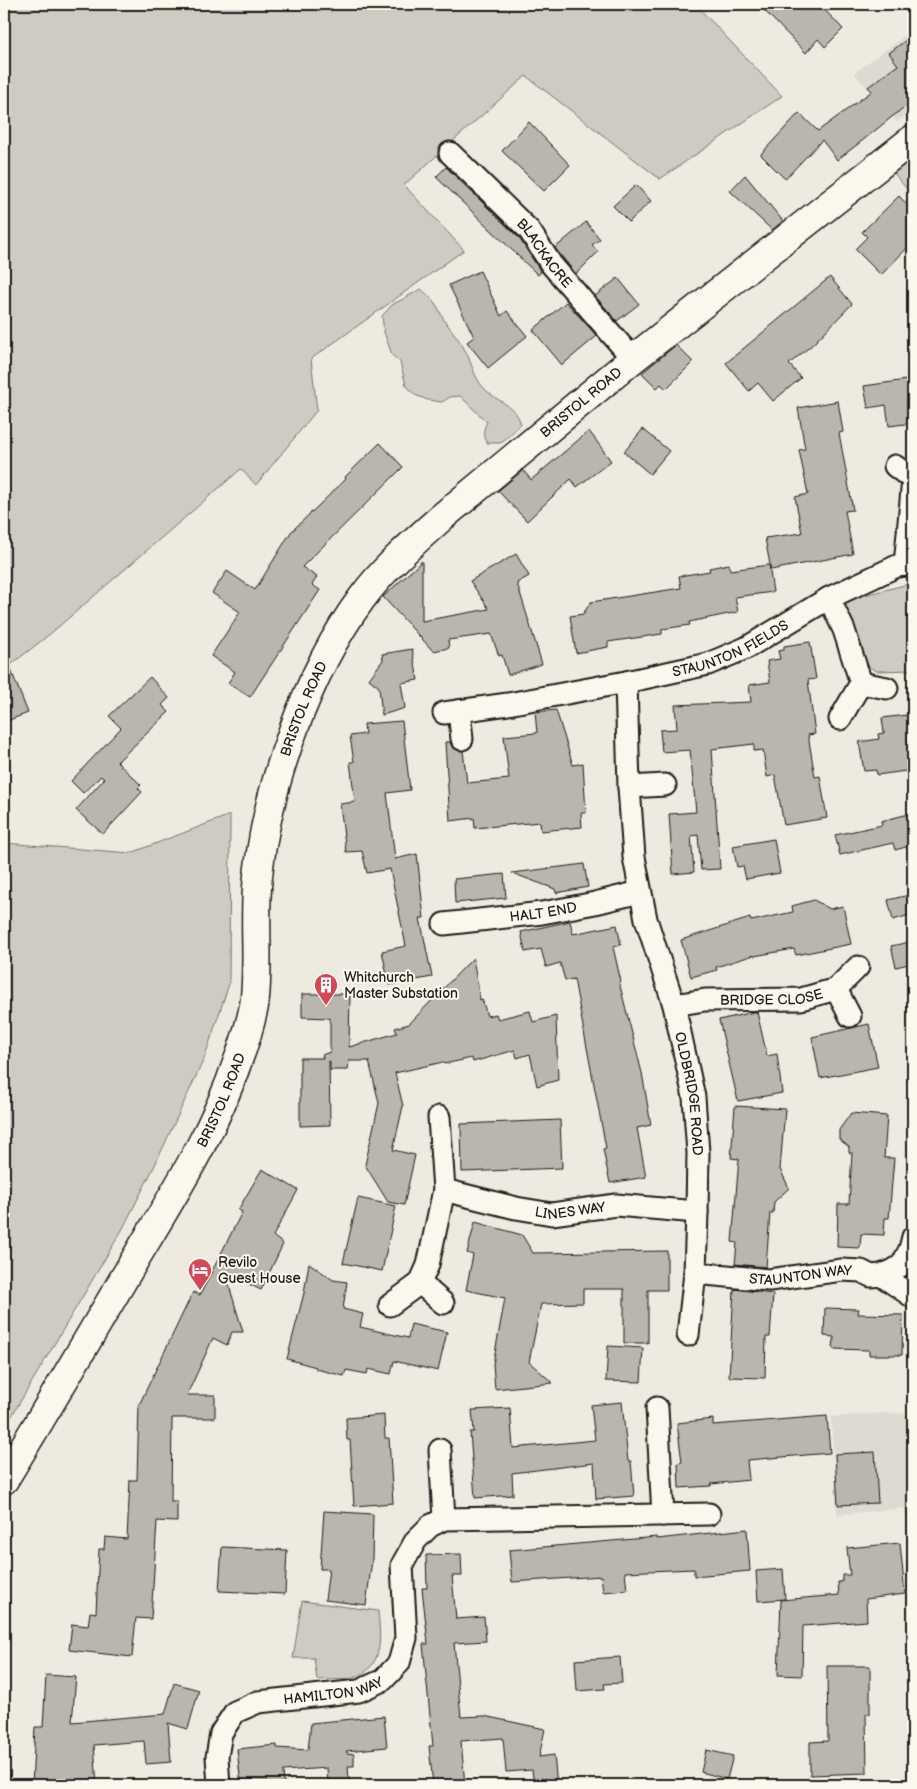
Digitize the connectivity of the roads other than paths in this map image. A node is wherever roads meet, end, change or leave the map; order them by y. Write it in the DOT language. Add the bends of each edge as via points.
graph roads {
  1 [pos="913,139"];
  2 [pos="450,152"];
  3 [pos="632,359"];
  4 [pos="895,466"];
  5 [pos="913,479"];
  6 [pos="909,564"];
  7 [pos="828,598"];
  8 [pos="626,682"];
  9 [pos="861,683"];
  10 [pos="887,688"];
  11 [pos="840,719"];
  12 [pos="462,739"];
  13 [pos="665,785"];
  14 [pos="629,787"];
  15 [pos="640,892"];
  16 [pos="444,924"];
  17 [pos="858,967"];
  18 [pos="836,989"];
  19 [pos="674,1005"];
  20 [pos="850,1016"];
  21 [pos="439,1117"];
  22 [pos="444,1190"];
  23 [pos="697,1212"];
  24 [pos="913,1237"];
  25 [pos="695,1273"];
  26 [pos="881,1275"];
  27 [pos="420,1283"];
  28 [pos="913,1297"];
  29 [pos="444,1303"];
  30 [pos="390,1305"];
  31 [pos="688,1336"];
  32 [pos="657,1408"];
  33 [pos="440,1450"];
  34 [pos="4,1480"];
  35 [pos="709,1514"];
  36 [pos="663,1515"];
  37 [pos="444,1519"];
  38 [pos="219,1785"];
  1 -- 3 [label="highway, BRISTOL ROAD"];
  2 -- 3 [label="street, BLACKACRE" via="529,230 551,264"];
  3 -- 34 [label="highway, BRISTOL ROAD" via="442,517 363,596 345,622 299,718 272,797 258,878 254,1006 223,1100 151,1233"];
  4 -- 5 [label="street, STAUNTON FIELDS"];
  5 -- 6 [label="street, STAUNTON FIELDS"];
  6 -- 7 [label="street, STAUNTON FIELDS" via="897,566"];
  7 -- 8 [label="street, STAUNTON FIELDS" via="746,648 708,664"];
  7 -- 9 [label="street" via="844,630"];
  8 -- 12 [label="street, STAUNTON FIELDS" via="452,712"];
  8 -- 14 [label="street"];
  9 -- 10 [label="street"];
  9 -- 11 [label="street"];
  13 -- 14 [label="street"];
  14 -- 15 [label="street, OLDBRIDGE ROAD"];
  15 -- 16 [label="street, HALT END" via="542,913"];
  15 -- 19 [label="street, OLDBRIDGE ROAD"];
  17 -- 18 [label="street, BRIDGE CLOSE"];
  18 -- 19 [label="street, BRIDGE CLOSE" via="801,999 705,1000"];
  18 -- 20 [label="street"];
  19 -- 23 [label="street, OLDBRIDGE ROAD" via="694,1098 698,1153"];
  21 -- 22 [label="street"];
  22 -- 23 [label="street, LINES WAY" via="552,1214 616,1205"];
  22 -- 27 [label="street" via="428,1265"];
  23 -- 25 [label="street, OLDBRIDGE ROAD"];
  24 -- 26 [label="street" via="902,1265"];
  25 -- 26 [label="street, STAUNTON WAY" via="769,1280 842,1270"];
  25 -- 31 [label="street, OLDBRIDGE ROAD"];
  26 -- 28 [label="street"];
  27 -- 29 [label="street"];
  27 -- 30 [label="street"];
  32 -- 36 [label="street"];
  33 -- 37 [label="street"];
  35 -- 36 [label="street"];
  36 -- 37 [label="street"];
  37 -- 38 [label="street, HAMILTON WAY" via="430,1526 416,1540 402,1565 406,1638 399,1663 383,1680 359,1691 258,1702 235,1712 221,1733 216,1757"];
}
